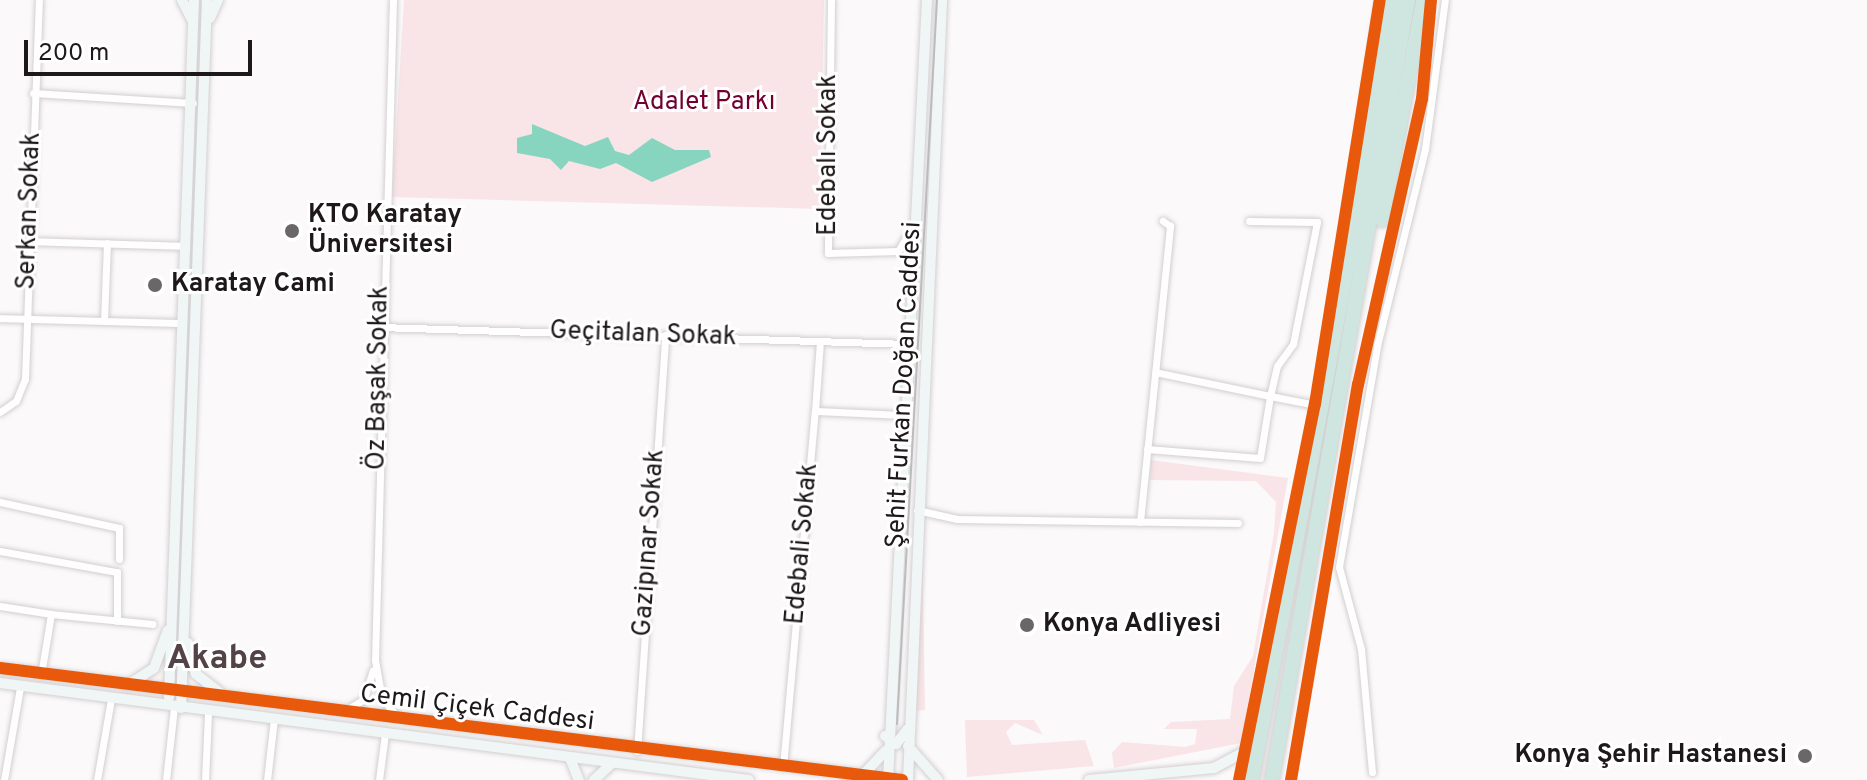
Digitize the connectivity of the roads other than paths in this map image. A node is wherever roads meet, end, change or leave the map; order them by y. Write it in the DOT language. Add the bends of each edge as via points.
graph roads {
  1 [pos="39,0"];
  2 [pos="182,0"];
  3 [pos="194,0"];
  4 [pos="207,0"];
  5 [pos="218,0"];
  6 [pos="393,0"];
  7 [pos="831,0"];
  8 [pos="927,0"];
  9 [pos="942,0"];
  10 [pos="1384,0"];
  11 [pos="1397,0"];
  12 [pos="1408,0"];
  13 [pos="1423,0"];
  14 [pos="1445,0"];
  15 [pos="194,27"];
  16 [pos="206,27"];
  17 [pos="33,93"];
  18 [pos="193,103"];
  19 [pos="1163,221"];
  20 [pos="1249,221"];
  21 [pos="915,222"];
  22 [pos="29,241"];
  23 [pos="107,243"];
  24 [pos="185,246"];
  25 [pos="1349,255"];
  26 [pos="1366,266"];
  27 [pos="0,318"];
  28 [pos="27,319"];
  29 [pos="104,321"];
  30 [pos="183,323"];
  31 [pos="379,327"];
  32 [pos="665,335"];
  33 [pos="820,341"];
  34 [pos="908,344"];
  35 [pos="1155,372"];
  36 [pos="1270,396"];
  37 [pos="1321,406"];
  38 [pos="815,411"];
  39 [pos="0,412"];
  40 [pos="904,415"];
  41 [pos="1147,449"];
  42 [pos="0,502"];
  43 [pos="915,510"];
  44 [pos="1140,522"];
  45 [pos="1238,523"];
  46 [pos="0,551"];
  47 [pos="119,559"];
  48 [pos="0,606"];
  49 [pos="173,613"];
  50 [pos="51,614"];
  51 [pos="117,621"];
  52 [pos="184,622"];
  53 [pos="153,624"];
  54 [pos="375,660"];
  55 [pos="0,668"];
  56 [pos="41,675"];
  57 [pos="0,683"];
  58 [pos="126,686"];
  59 [pos="20,687"];
  60 [pos="169,691"];
  61 [pos="181,692"];
  62 [pos="225,698"];
  63 [pos="111,699"];
  64 [pos="174,707"];
  65 [pos="329,712"];
  66 [pos="208,713"];
  67 [pos="274,719"];
  68 [pos="407,722"];
  69 [pos="1260,728"];
  70 [pos="907,729"];
  71 [pos="385,734"];
  72 [pos="885,736"];
  73 [pos="907,743"];
  74 [pos="885,749"];
  75 [pos="637,751"];
  76 [pos="568,757"];
  77 [pos="612,762"];
  78 [pos="783,767"];
  79 [pos="1372,772"];
  80 [pos="1200,775"];
  81 [pos="862,776"];
  82 [pos="887,776"];
  83 [pos="596,777"];
  84 [pos="580,778"];
  85 [pos="4,780"];
  86 [pos="97,780"];
  87 [pos="166,780"];
  88 [pos="205,780"];
  89 [pos="267,780"];
  90 [pos="379,780"];
  91 [pos="749,780"];
  92 [pos="902,780"];
  93 [pos="908,780"];
  94 [pos="938,780"];
  95 [pos="1089,780"];
  96 [pos="1252,780"];
  97 [pos="1272,780"];
  1 -- 17 [label="street, Serkan Sokak"];
  2 -- 15 [label="street"];
  3 -- 15 [label="street"];
  4 -- 16 [label="street"];
  5 -- 16 [label="street"];
  6 -- 31 [label="street, Öz Başak Sokak"];
  7 -- 21 [label="street, Edebalı Sokak" via="828,253 898,251"];
  8 -- 21 [label="street, Şehit Furkan Doğan Caddesi"];
  9 -- 43 [label="street, Şehit Furkan Doğan Caddesi"];
  10 -- 25 [label="highway"];
  11 -- 25 [label="highway"];
  12 -- 26 [label="highway"];
  13 -- 26 [label="highway" via="1389,193"];
  14 -- 79 [label="street" via="1425,149 1377,346 1339,567 1361,649"];
  15 -- 18 [label="street"];
  16 -- 52 [label="street"];
  17 -- 18 [label="street"];
  17 -- 22 [label="street, Serkan Sokak"];
  18 -- 24 [label="street"];
  19 -- 35 [label="street" via="1170,226"];
  20 -- 36 [label="street" via="1317,222 1293,344 1277,366"];
  21 -- 34 [label="street, Şehit Furkan Doğan Caddesi"];
  22 -- 23 [label="street"];
  22 -- 24 [label="street"];
  22 -- 28 [label="street, Serkan Sokak"];
  23 -- 24 [label="street"];
  23 -- 29 [label="street"];
  24 -- 30 [label="street"];
  25 -- 37 [label="highway"];
  26 -- 97 [label="highway"];
  27 -- 28 [label="street"];
  28 -- 29 [label="street"];
  28 -- 39 [label="street, Serkan Sokak" via="25,379 16,401"];
  29 -- 30 [label="street"];
  30 -- 49 [label="street"];
  31 -- 32 [label="street, Geçitalan Sokak"];
  31 -- 54 [label="street, Öz Başak Sokak"];
  32 -- 33 [label="street, Geçitalan Sokak"];
  32 -- 75 [label="street, Gazipınar Sokak"];
  33 -- 34 [label="street, Geçitalan Sokak"];
  33 -- 38 [label="street, Edebali Sokak"];
  34 -- 40 [label="street, Şehit Furkan Doğan Caddesi"];
  35 -- 36 [label="street"];
  35 -- 41 [label="street"];
  36 -- 37 [label="street"];
  36 -- 41 [label="street" via="1260,458"];
  37 -- 69 [label="highway"];
  38 -- 40 [label="street"];
  38 -- 78 [label="street, Edebali Sokak"];
  40 -- 72 [label="street, Şehit Furkan Doğan Caddesi"];
  41 -- 44 [label="street"];
  42 -- 47 [label="street" via="119,528"];
  43 -- 44 [label="street" via="957,519"];
  43 -- 70 [label="street, Şehit Furkan Doğan Caddesi"];
  44 -- 45 [label="street"];
  46 -- 51 [label="street" via="117,572"];
  48 -- 50 [label="street"];
  49 -- 58 [label="street" via="154,668"];
  49 -- 60 [label="street"];
  50 -- 51 [label="street"];
  50 -- 56 [label="street"];
  51 -- 53 [label="street"];
  52 -- 61 [label="street"];
  52 -- 62 [label="street" via="196,674"];
  54 -- 65 [label="street" via="364,699"];
  54 -- 68 [label="street" via="382,698"];
  55 -- 56 [label="street, Cemil Çiçek Caddesi"];
  56 -- 58 [label="street, Cemil Çiçek Caddesi"];
  57 -- 59 [label="street, Cemil Çiçek Caddesi"];
  58 -- 60 [label="street, Cemil Çiçek Caddesi"];
  59 -- 63 [label="street, Cemil Çiçek Caddesi"];
  59 -- 85 [label="street"];
  60 -- 61 [label="street, Cemil Çiçek Caddesi"];
  60 -- 64 [label="street"];
  61 -- 62 [label="street, Cemil Çiçek Caddesi"];
  61 -- 64 [label="street"];
  62 -- 65 [label="street, Cemil Çiçek Caddesi"];
  63 -- 64 [label="street, Cemil Çiçek Caddesi"];
  63 -- 86 [label="street"];
  64 -- 66 [label="street, Cemil Çiçek Caddesi"];
  64 -- 87 [label="street"];
  65 -- 68 [label="street, Cemil Çiçek Caddesi"];
  66 -- 67 [label="street, Cemil Çiçek Caddesi"];
  66 -- 88 [label="street"];
  67 -- 71 [label="street, Cemil Çiçek Caddesi"];
  67 -- 89 [label="street"];
  68 -- 75 [label="street, Cemil Çiçek Caddesi"];
  69 -- 80 [label="street" via="1237,757"];
  69 -- 96 [label="highway"];
  70 -- 72 [label="street" via="896,744"];
  70 -- 73 [label="street, Şehit Furkan Doğan Caddesi"];
  71 -- 76 [label="street, Cemil Çiçek Caddesi"];
  71 -- 90 [label="street"];
  72 -- 74 [label="street, Şehit Furkan Doğan Caddesi"];
  73 -- 93 [label="street, Şehit Furkan Doğan Caddesi"];
  73 -- 94 [label="street"];
  74 -- 81 [label="street"];
  74 -- 82 [label="street, Şehit Furkan Doğan Caddesi"];
  75 -- 78 [label="street, Cemil Çiçek Caddesi"];
  76 -- 77 [label="street, Cemil Çiçek Caddesi"];
  76 -- 84 [label="street"];
  77 -- 83 [label="street"];
  77 -- 91 [label="street, Cemil Çiçek Caddesi"];
  78 -- 81 [label="street, Cemil Çiçek Caddesi"];
  80 -- 95 [label="street"];
  81 -- 82 [label="street, Cemil Çiçek Caddesi"];
  82 -- 92 [label="street, Cemil Çiçek Caddesi"];
  83 -- 84 [label="street" via="587,768"];
}
